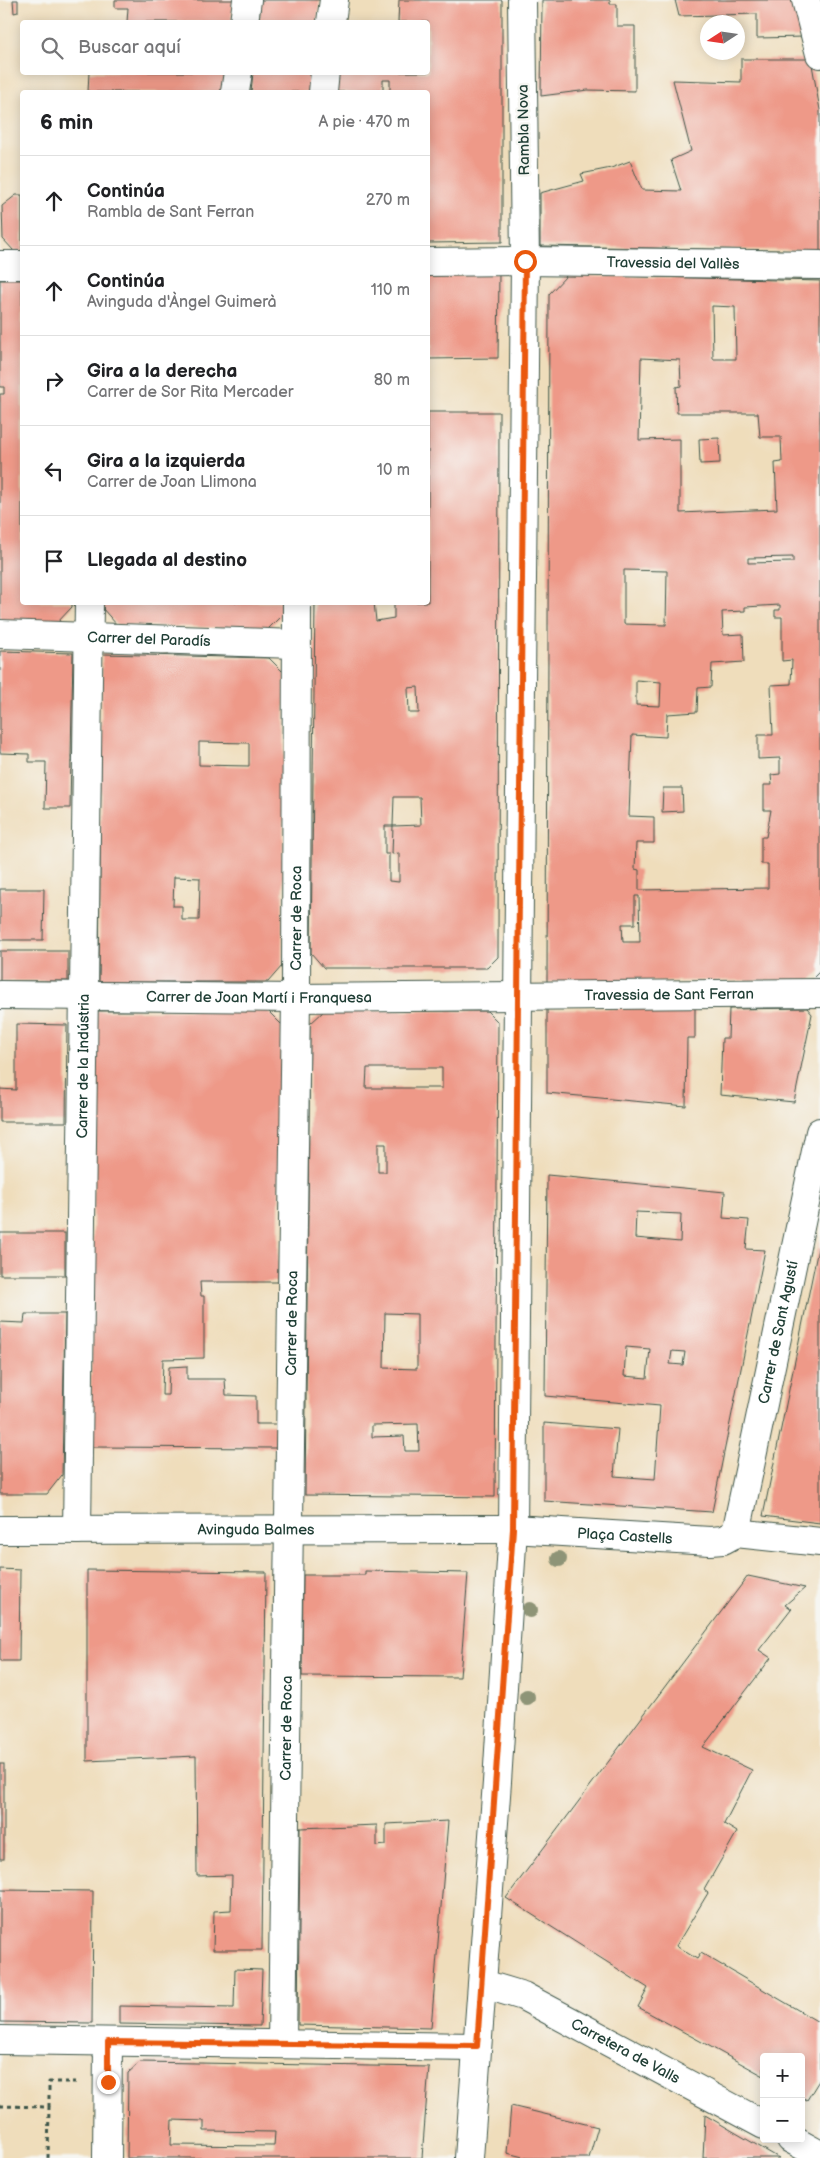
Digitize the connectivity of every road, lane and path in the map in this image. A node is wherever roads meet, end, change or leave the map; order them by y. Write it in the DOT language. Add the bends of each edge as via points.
graph roads {
  1 [pos="247,0"];
  2 [pos="334,0"];
  3 [pos="522,0"];
  4 [pos="806,0"];
  5 [pos="244,20"];
  6 [pos="332,20"];
  7 [pos="820,54"];
  8 [pos="238,75"];
  9 [pos="325,75"];
  10 [pos="235,90"];
  11 [pos="323,90"];
  12 [pos="525,261"];
  13 [pos="430,262"];
  14 [pos="0,265"];
  15 [pos="20,265"];
  16 [pos="820,265"];
  17 [pos="89,605"];
  18 [pos="297,605"];
  19 [pos="0,634"];
  20 [pos="88,636"];
  21 [pos="296,644"];
  22 [pos="820,993"];
  23 [pos="0,995"];
  24 [pos="84,995"];
  25 [pos="518,996"];
  26 [pos="296,998"];
  27 [pos="820,1132"];
  28 [pos="513,1529"];
  29 [pos="0,1530"];
  30 [pos="77,1530"];
  31 [pos="288,1530"];
  32 [pos="736,1533"];
  33 [pos="820,1542"];
  34 [pos="483,1984"];
  35 [pos="0,2040"];
  36 [pos="108,2042"];
  37 [pos="282,2043"];
  38 [pos="477,2046"];
  39 [pos="88,2082"];
  40 [pos="0,2106"];
  41 [pos="49,2107"];
  42 [pos="760,2123"];
  43 [pos="798,2143"];
  44 [pos="820,2155"];
  45 [pos="48,2158"];
  46 [pos="108,2158"];
  47 [pos="469,2158"];
  1 -- 5 [label="street"];
  2 -- 6 [label="street"];
  3 -- 12 [label="street, Rambla Nova"];
  4 -- 7 [label="street"];
  8 -- 10 [label="street"];
  9 -- 11 [label="street"];
  12 -- 13 [label="street, Travessia del Vallès"];
  12 -- 16 [label="street, Travessia del Vallès"];
  12 -- 25 [label="street, Rambla Nova"];
  14 -- 15 [label="street"];
  17 -- 20 [label="street, Carrer de la Indústria"];
  18 -- 21 [label="street, Carrer de Roca"];
  19 -- 20 [label="street, Carrer del Paradís"];
  20 -- 21 [label="street, Carrer del Paradís"];
  20 -- 24 [label="street, Carrer de la Indústria"];
  21 -- 26 [label="street, Carrer de Roca"];
  22 -- 25 [label="street, Travessia de Sant Ferran"];
  23 -- 24 [label="street, Carrer de Joan Martí i Franquesa"];
  24 -- 26 [label="street, Carrer de Joan Martí i Franquesa"];
  24 -- 30 [label="street, Carrer de la Indústria"];
  25 -- 26 [label="street, Carrer de Joan Martí i Franquesa"];
  25 -- 28 [label="street, Rambla Nova"];
  26 -- 31 [label="street, Carrer de Roca"];
  27 -- 32 [label="street, Carrer de Sant Agustí"];
  28 -- 31 [label="street, Avinguda Balmes"];
  28 -- 32 [label="street, Plaça Castells" via="710,1541 723,1540"];
  28 -- 34 [label="street, Rambla Nova"];
  29 -- 30 [label="street, Avinguda Balmes"];
  30 -- 31 [label="street, Avinguda Balmes"];
  31 -- 37 [label="street, Carrer de Roca"];
  32 -- 33 [label="street"];
  34 -- 38 [label="street, Rambla Nova"];
  34 -- 42 [label="street, Carretera de Valls" via="523,1996"];
  35 -- 36 [label="street"];
  36 -- 37 [label="street"];
  36 -- 46 [label="street"];
  37 -- 38 [label="street"];
  38 -- 47 [label="street, Rambla Nova"];
  39 -- 41 [label="path" via="49,2082"];
  40 -- 41 [label="path"];
  41 -- 45 [label="path"];
  43 -- 44 [label="street"];
}
